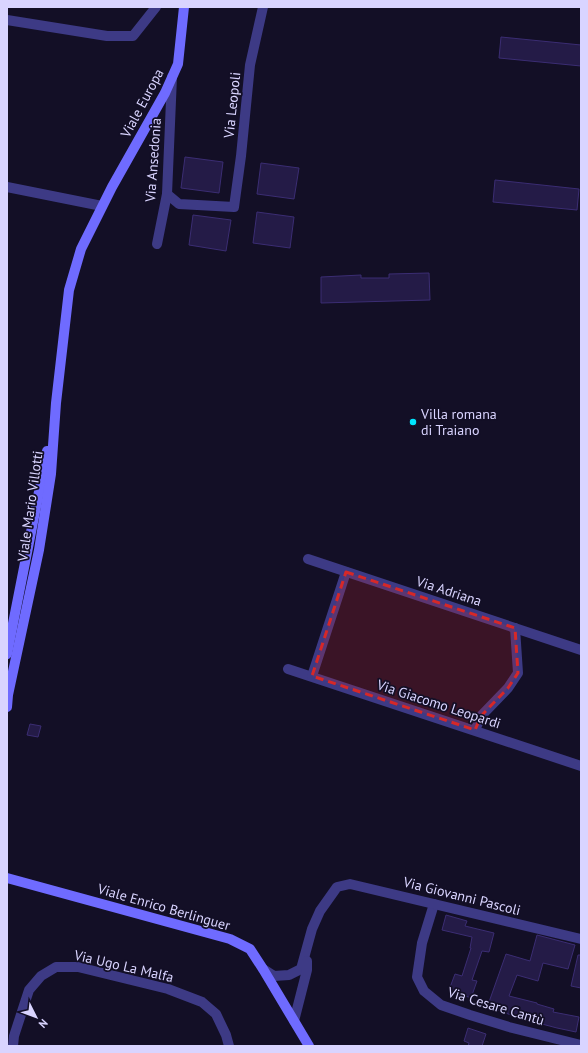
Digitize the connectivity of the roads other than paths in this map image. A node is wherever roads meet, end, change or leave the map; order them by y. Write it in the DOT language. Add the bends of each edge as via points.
graph roads {
  1 [pos="156,7"];
  2 [pos="184,7"];
  3 [pos="263,7"];
  4 [pos="7,20"];
  5 [pos="172,76"];
  6 [pos="7,187"];
  7 [pos="167,194"];
  8 [pos="102,206"];
  9 [pos="157,244"];
  10 [pos="56,403"];
  11 [pos="308,559"];
  12 [pos="346,572"];
  13 [pos="515,628"];
  14 [pos="581,650"];
  15 [pos="7,654"];
  16 [pos="288,669"];
  17 [pos="312,676"];
  18 [pos="7,707"];
  19 [pos="475,730"];
  20 [pos="581,766"];
  21 [pos="7,878"];
  22 [pos="434,904"];
  23 [pos="581,939"];
  24 [pos="307,951"];
  25 [pos="263,969"];
  26 [pos="294,1021"];
  27 [pos="581,1045"];
  28 [pos="13,1046"];
  29 [pos="229,1046"];
  30 [pos="309,1046"];
  1 -- 4 [label="street" via="133,36 107,36"];
  2 -- 5 [label="street, Viale Europa" via="178,64"];
  3 -- 7 [label="street, Via Leopoli" via="250,65 234,207 179,204"];
  5 -- 7 [label="street, Via Ansedonia"];
  5 -- 8 [label="street, Viale Europa"];
  6 -- 8 [label="street"];
  7 -- 9 [label="street, Via Ansedonia"];
  8 -- 10 [label="street, Viale Mario Villotti" via="81,249 69,290"];
  10 -- 15 [label="street, Viale Mario Villotti"];
  10 -- 18 [label="street, Viale Mario Villotti" via="51,474 39,550"];
  11 -- 12 [label="street, Via Adriana"];
  12 -- 13 [label="street, Via Adriana"];
  12 -- 17 [label="street"];
  13 -- 14 [label="street, Via Adriana"];
  13 -- 19 [label="street" via="518,673 508,688 481,716"];
  16 -- 17 [label="street, Via Giacomo Leopardi"];
  17 -- 19 [label="street, Via Giacomo Leopardi"];
  19 -- 20 [label="street, Via Giacomo Leopardi"];
  21 -- 25 [label="street, Viale Enrico Berlinguer" via="230,939 250,949"];
  22 -- 23 [label="street, Via Giovanni Pascoli"];
  22 -- 24 [label="street, Via Giovanni Pascoli" via="350,884 337,887 320,910"];
  22 -- 27 [label="street, Via Cesare Cantù" via="422,943 417,977 424,991 441,1005 470,1015"];
  24 -- 25 [label="street" via="302,969 289,975 274,976"];
  24 -- 26 [label="street" via="307,970"];
  25 -- 26 [label="street, Viale Enrico Berlinguer"];
  26 -- 30 [label="street, Viale Enrico Berlinguer"];
  28 -- 29 [label="street, Via Ugo La Malfa" via="16,1029 30,990 41,976 56,967 78,967 168,989 202,1002 216,1014"];
}
